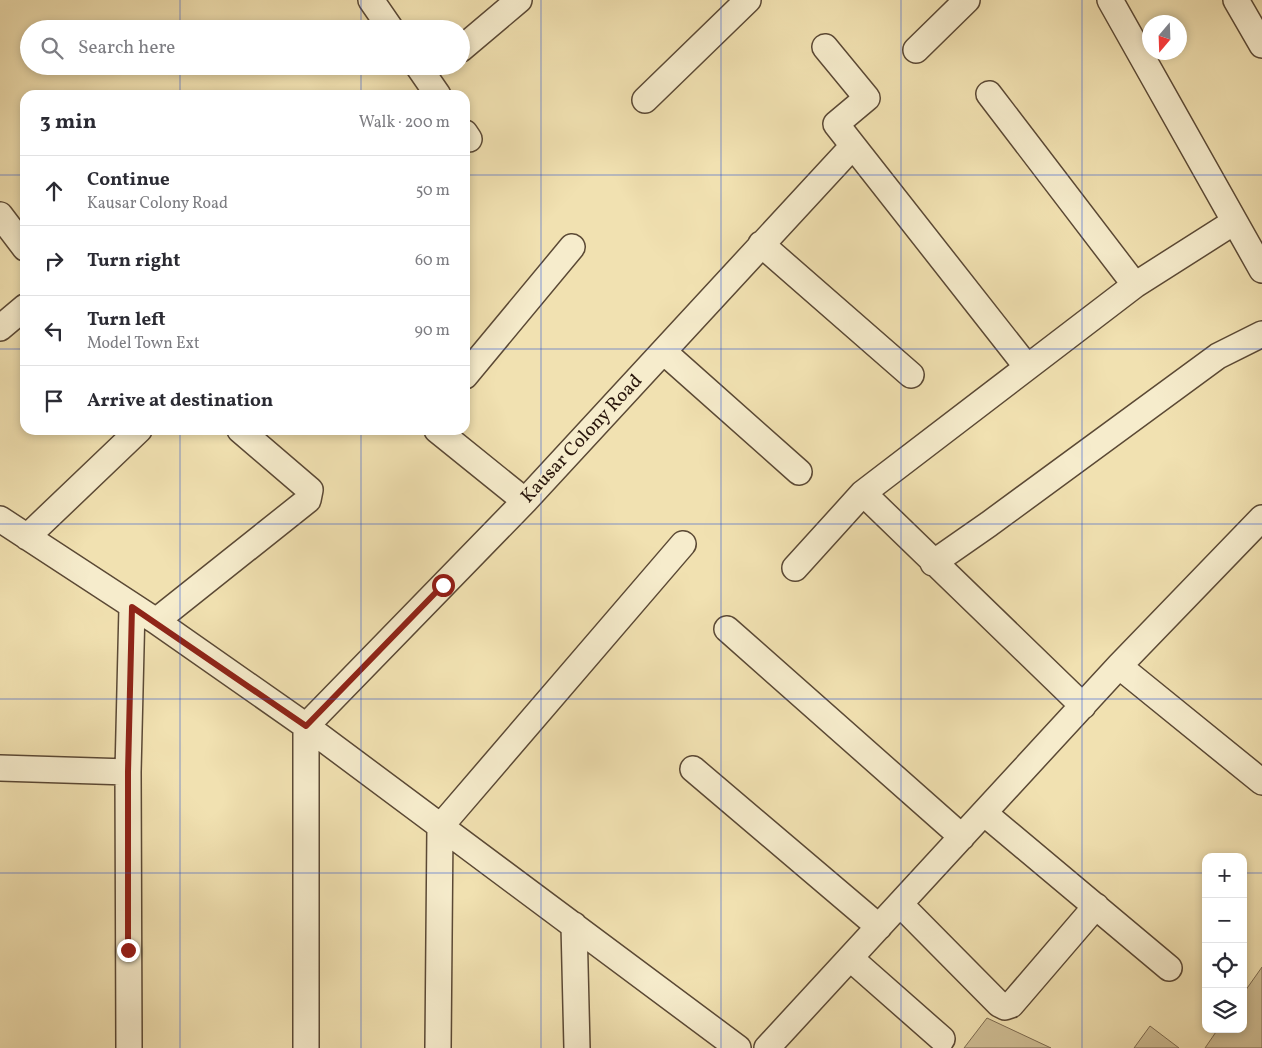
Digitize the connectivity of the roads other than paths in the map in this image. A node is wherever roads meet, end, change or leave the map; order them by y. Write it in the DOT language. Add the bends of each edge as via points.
graph roads {
  1 [pos="371,0"];
  2 [pos="519,0"];
  3 [pos="748,0"];
  4 [pos="967,0"];
  5 [pos="1110,0"];
  6 [pos="1236,0"];
  7 [pos="385,20"];
  8 [pos="470,42"];
  9 [pos="1262,45"];
  10 [pos="825,47"];
  11 [pos="916,50"];
  12 [pos="989,94"];
  13 [pos="645,100"];
  14 [pos="852,146"];
  15 [pos="0,215"];
  16 [pos="1234,222"];
  17 [pos="20,241"];
  18 [pos="761,244"];
  19 [pos="572,247"];
  20 [pos="1262,270"];
  21 [pos="1135,285"];
  22 [pos="20,311"];
  23 [pos="0,328"];
  24 [pos="1262,334"];
  25 [pos="664,352"];
  26 [pos="1027,367"];
  27 [pos="470,370"];
  28 [pos="911,375"];
  29 [pos="134,435"];
  30 [pos="246,435"];
  31 [pos="443,435"];
  32 [pos="799,472"];
  33 [pos="863,493"];
  34 [pos="525,501"];
  35 [pos="1262,518"];
  36 [pos="0,519"];
  37 [pos="27,537"];
  38 [pos="683,544"];
  39 [pos="933,563"];
  40 [pos="795,568"];
  41 [pos="132,607"];
  42 [pos="156,622"];
  43 [pos="727,629"];
  44 [pos="1119,666"];
  45 [pos="1083,706"];
  46 [pos="306,726"];
  47 [pos="0,768"];
  48 [pos="693,770"];
  49 [pos="128,772"];
  50 [pos="1262,782"];
  51 [pos="984,813"];
  52 [pos="440,827"];
  53 [pos="962,837"];
  54 [pos="900,904"];
  55 [pos="1096,906"];
  56 [pos="574,925"];
  57 [pos="879,927"];
  58 [pos="850,958"];
  59 [pos="1169,968"];
  60 [pos="942,1039"];
  61 [pos="129,1048"];
  62 [pos="306,1048"];
  63 [pos="438,1048"];
  64 [pos="577,1048"];
  65 [pos="738,1048"];
  66 [pos="768,1048"];
  1 -- 7 [label="street"];
  2 -- 8 [label="street"];
  3 -- 13 [label="street"];
  4 -- 11 [label="street"];
  5 -- 16 [label="street"];
  6 -- 9 [label="street"];
  10 -- 14 [label="street" via="867,98 836,124"];
  12 -- 21 [label="street"];
  14 -- 18 [label="street, Kausar Colony Road"];
  14 -- 26 [label="street"];
  15 -- 17 [label="street"];
  16 -- 20 [label="street"];
  16 -- 21 [label="street"];
  18 -- 25 [label="street, Kausar Colony Road"];
  18 -- 28 [label="street"];
  19 -- 27 [label="street"];
  21 -- 26 [label="street"];
  22 -- 23 [label="street"];
  24 -- 39 [label="street" via="1218,356"];
  25 -- 32 [label="street"];
  25 -- 34 [label="street, Kausar Colony Road"];
  26 -- 33 [label="street"];
  29 -- 37 [label="street"];
  30 -- 42 [label="street" via="310,490 308,500"];
  31 -- 34 [label="street"];
  33 -- 39 [label="street"];
  33 -- 40 [label="street"];
  34 -- 46 [label="street, Kausar Colony Road"];
  35 -- 44 [label="street"];
  36 -- 37 [label="street"];
  37 -- 41 [label="street"];
  38 -- 52 [label="street"];
  39 -- 45 [label="street"];
  41 -- 42 [label="street"];
  41 -- 49 [label="street"];
  42 -- 46 [label="street"];
  43 -- 53 [label="street"];
  44 -- 45 [label="street"];
  44 -- 50 [label="street"];
  45 -- 51 [label="street"];
  46 -- 52 [label="street"];
  46 -- 62 [label="street"];
  47 -- 49 [label="street"];
  48 -- 57 [label="street"];
  49 -- 61 [label="street"];
  51 -- 53 [label="street"];
  51 -- 55 [label="street"];
  52 -- 56 [label="street"];
  52 -- 63 [label="street"];
  53 -- 54 [label="street"];
  54 -- 55 [label="street" via="1005,1007 1011,1005"];
  54 -- 57 [label="street"];
  55 -- 59 [label="street"];
  56 -- 64 [label="street"];
  56 -- 65 [label="street"];
  57 -- 58 [label="street"];
  58 -- 60 [label="street"];
  58 -- 66 [label="street"];
}
